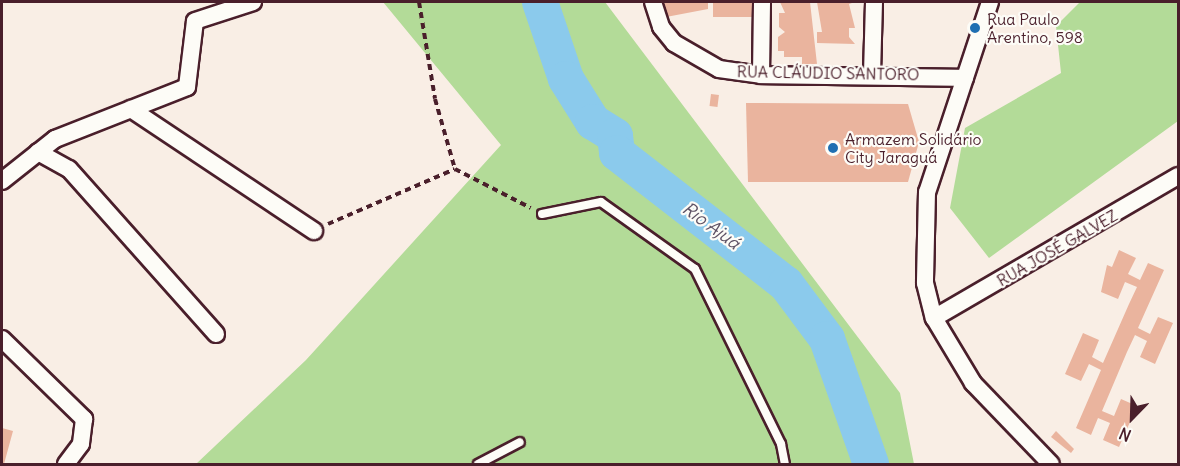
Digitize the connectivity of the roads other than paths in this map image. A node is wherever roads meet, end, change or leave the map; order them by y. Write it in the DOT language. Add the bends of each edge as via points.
graph roads {
  1 [pos="253,2"];
  2 [pos="654,2"];
  3 [pos="762,2"];
  4 [pos="874,2"];
  5 [pos="990,2"];
  6 [pos="872,74"];
  7 [pos="761,75"];
  8 [pos="965,78"];
  9 [pos="131,109"];
  10 [pos="38,152"];
  11 [pos="1179,176"];
  12 [pos="2,181"];
  13 [pos="542,214"];
  14 [pos="314,231"];
  15 [pos="934,318"];
  16 [pos="216,334"];
  17 [pos="2,339"];
  18 [pos="520,442"];
  19 [pos="66,465"];
  20 [pos="478,465"];
  21 [pos="785,465"];
  22 [pos="1051,465"];
  1 -- 9 [label="street" via="195,21 187,87"];
  2 -- 7 [label="street, RUA CLÁUDIO SANTORO" via="661,27 687,54 719,69"];
  3 -- 7 [label="street"];
  4 -- 6 [label="street"];
  5 -- 8 [label="street"];
  6 -- 7 [label="street, RUA CLÁUDIO SANTORO"];
  6 -- 8 [label="street, RUA CLÁUDIO SANTORO"];
  8 -- 15 [label="street" via="936,158 922,220 925,283"];
  9 -- 10 [label="street" via="55,139"];
  9 -- 14 [label="street"];
  10 -- 12 [label="street"];
  10 -- 16 [label="street" via="69,170"];
  11 -- 15 [label="street, RUA JOSÉ GALVEZ"];
  13 -- 21 [label="lane" via="601,202 695,269 781,444"];
  15 -- 22 [label="street" via="973,383"];
  17 -- 19 [label="street" via="84,418 81,444"];
  18 -- 20 [label="lane"];
}
